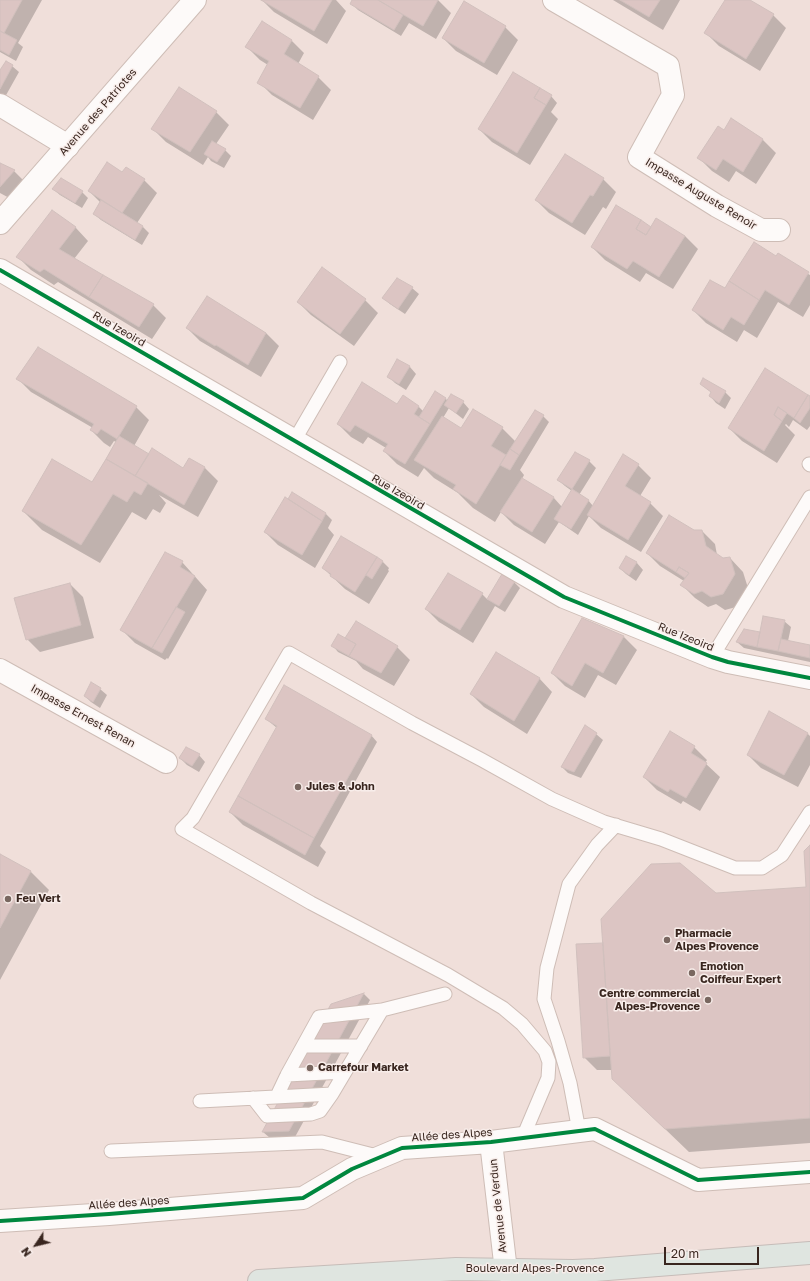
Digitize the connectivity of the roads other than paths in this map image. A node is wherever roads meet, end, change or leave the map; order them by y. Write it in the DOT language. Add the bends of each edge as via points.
graph roads {
  1 [pos="196,0"];
  2 [pos="554,0"];
  3 [pos="0,105"];
  4 [pos="68,146"];
  5 [pos="0,223"];
  6 [pos="779,230"];
  7 [pos="0,270"];
  8 [pos="340,362"];
  9 [pos="294,441"];
  10 [pos="810,497"];
  11 [pos="712,657"];
  12 [pos="0,670"];
  13 [pos="810,678"];
  14 [pos="166,762"];
  15 [pos="810,812"];
  16 [pos="616,825"];
  17 [pos="445,994"];
  18 [pos="382,1010"];
  19 [pos="303,1046"];
  20 [pos="361,1046"];
  21 [pos="345,1072"];
  22 [pos="287,1075"];
  23 [pos="332,1094"];
  24 [pos="277,1096"];
  25 [pos="253,1098"];
  26 [pos="200,1101"];
  27 [pos="579,1131"];
  28 [pos="523,1137"];
  29 [pos="491,1142"];
  30 [pos="111,1151"];
  31 [pos="381,1157"];
  32 [pos="810,1172"];
  33 [pos="0,1221"];
  34 [pos="810,1253"];
  35 [pos="506,1276"];
  36 [pos="259,1281"];
  1 -- 4 [label="street, Avenue des Patriotes"];
  2 -- 6 [label="street, Impasse Auguste Renoir" via="668,66 673,95 639,157 761,230"];
  3 -- 4 [label="street"];
  4 -- 5 [label="street, Avenue des Patriotes"];
  7 -- 9 [label="street, Rue Izeoird"];
  8 -- 9 [label="lane"];
  9 -- 11 [label="street, Rue Izeoird" via="564,597"];
  10 -- 11 [label="lane"];
  11 -- 13 [label="street, Rue Izeoird"];
  12 -- 14 [label="street, Impasse Ernest Renan"];
  15 -- 16 [label="lane" via="782,855 762,868 735,868 661,839"];
  16 -- 27 [label="lane" via="597,845 569,884 547,968 544,999 570,1084"];
  16 -- 28 [label="lane" via="552,799 289,653 193,818 182,829 311,903 448,975 502,1008 522,1024 545,1051 550,1062 548,1078"];
  17 -- 18 [label="lane"];
  18 -- 19 [label="lane" via="319,1016"];
  18 -- 20 [label="lane"];
  19 -- 20 [label="lane"];
  19 -- 22 [label="lane"];
  20 -- 21 [label="lane"];
  21 -- 22 [label="lane"];
  21 -- 23 [label="lane"];
  22 -- 24 [label="lane"];
  23 -- 24 [label="lane"];
  23 -- 25 [label="lane" via="320,1111 311,1114 267,1116"];
  24 -- 25 [label="lane"];
  25 -- 26 [label="lane"];
  27 -- 28 [label="street, Allée des Alpes"];
  27 -- 32 [label="street, Allée des Alpes" via="595,1129 698,1180"];
  28 -- 29 [label="street, Allée des Alpes"];
  29 -- 31 [label="street, Allée des Alpes" via="402,1148"];
  29 -- 35 [label="street, Avenue de Verdun"];
  30 -- 31 [label="lane" via="322,1142"];
  31 -- 33 [label="street, Allée des Alpes" via="352,1169 303,1198"];
  34 -- 35 [label="main road, Boulevard Alpes-Provence"];
  35 -- 36 [label="main road, Boulevard Alpes-Provence" via="456,1269"];
}
